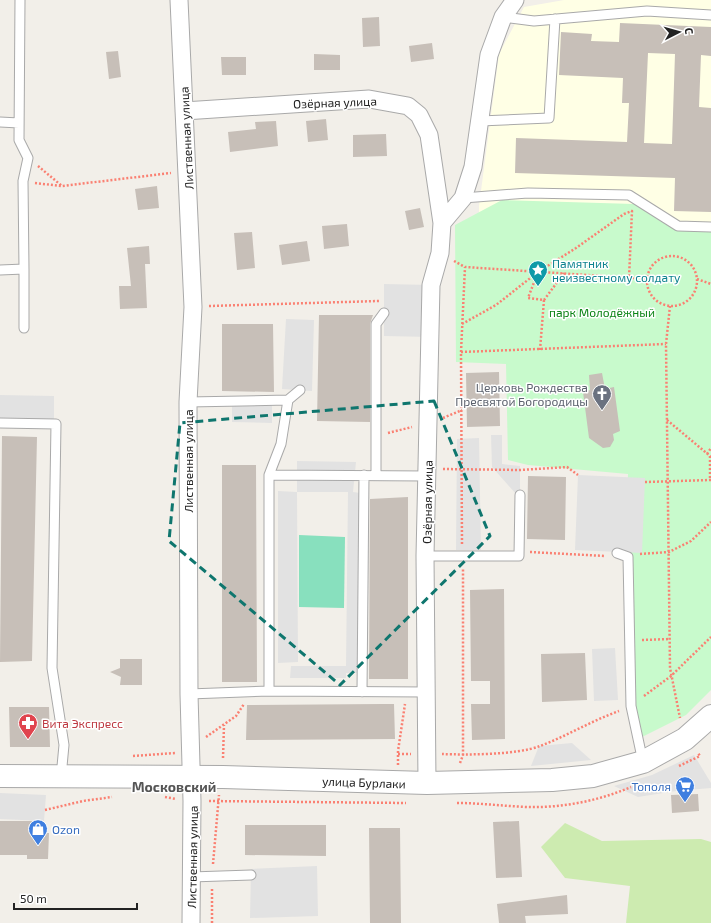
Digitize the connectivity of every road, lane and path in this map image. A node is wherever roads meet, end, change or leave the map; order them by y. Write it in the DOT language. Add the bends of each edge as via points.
graph roads {
  1 [pos="20,0"];
  2 [pos="179,0"];
  3 [pos="515,0"];
  4 [pos="711,15"];
  5 [pos="503,17"];
  6 [pos="555,19"];
  7 [pos="184,111"];
  8 [pos="480,121"];
  9 [pos="0,122"];
  10 [pos="19,123"];
  11 [pos="28,158"];
  12 [pos="187,170"];
  13 [pos="24,181"];
  14 [pos="62,186"];
  15 [pos="463,198"];
  16 [pos="442,223"];
  17 [pos="711,227"];
  18 [pos="440,254"];
  19 [pos="465,267"];
  20 [pos="24,269"];
  21 [pos="0,270"];
  22 [pos="538,272"];
  23 [pos="564,273"];
  24 [pos="629,278"];
  25 [pos="697,278"];
  26 [pos="648,279"];
  27 [pos="711,284"];
  28 [pos="544,300"];
  29 [pos="384,301"];
  30 [pos="670,306"];
  31 [pos="193,307"];
  32 [pos="384,313"];
  33 [pos="462,324"];
  34 [pos="24,328"];
  35 [pos="666,344"];
  36 [pos="540,350"];
  37 [pos="461,352"];
  38 [pos="300,390"];
  39 [pos="288,400"];
  40 [pos="188,402"];
  41 [pos="667,420"];
  42 [pos="0,424"];
  43 [pos="429,424"];
  44 [pos="376,438"];
  45 [pos="711,448"];
  46 [pos="707,454"];
  47 [pos="461,469"];
  48 [pos="269,475"];
  49 [pos="364,475"];
  50 [pos="376,475"];
  51 [pos="578,475"];
  52 [pos="427,476"];
  53 [pos="668,480"];
  54 [pos="711,480"];
  55 [pos="644,482"];
  56 [pos="520,495"];
  57 [pos="711,522"];
  58 [pos="519,552"];
  59 [pos="669,552"];
  60 [pos="617,553"];
  61 [pos="465,554"];
  62 [pos="425,556"];
  63 [pos="628,557"];
  64 [pos="711,638"];
  65 [pos="670,639"];
  66 [pos="630,640"];
  67 [pos="671,676"];
  68 [pos="269,691"];
  69 [pos="253,692"];
  70 [pos="362,692"];
  71 [pos="407,692"];
  72 [pos="426,692"];
  73 [pos="188,694"];
  74 [pos="631,706"];
  75 [pos="711,716"];
  76 [pos="685,739"];
  77 [pos="190,748"];
  78 [pos="128,756"];
  79 [pos="643,762"];
  80 [pos="673,768"];
  81 [pos="0,776"];
  82 [pos="61,777"];
  83 [pos="191,777"];
  84 [pos="428,783"];
  85 [pos="632,786"];
  86 [pos="398,793"];
  87 [pos="611,795"];
  88 [pos="115,797"];
  89 [pos="162,797"];
  90 [pos="192,801"];
  91 [pos="45,810"];
  92 [pos="251,875"];
  93 [pos="191,876"];
  94 [pos="191,923"];
  1 -- 10 [label="lane"];
  2 -- 7 [label="street, Лиственная улица"];
  3 -- 5 [label="street"];
  4 -- 6 [label="lane" via="647,11"];
  5 -- 6 [label="lane"];
  5 -- 8 [label="street" via="489,55"];
  6 -- 8 [label="lane" via="549,118"];
  7 -- 12 [label="street, Лиственная улица"];
  7 -- 16 [label="street, Озёрная улица" via="369,99 408,106 419,115 429,135"];
  8 -- 15 [label="street" via="473,167"];
  9 -- 10 [label="lane"];
  10 -- 11 [label="lane" via="19,140"];
  11 -- 13 [label="lane"];
  11 -- 14 [label="path"];
  12 -- 14 [label="path"];
  12 -- 31 [label="street, Лиственная улица"];
  13 -- 14 [label="path"];
  13 -- 20 [label="lane"];
  15 -- 16 [label="street"];
  15 -- 17 [label="lane" via="528,193 629,195 678,226"];
  16 -- 18 [label="street, Озёрная улица"];
  18 -- 19 [label="path"];
  18 -- 43 [label="street, Озёрная улица" via="431,285"];
  19 -- 22 [label="path"];
  19 -- 33 [label="path"];
  20 -- 21 [label="lane"];
  20 -- 34 [label="lane"];
  22 -- 23 [label="path"];
  22 -- 24 [label="path" via="632,211"];
  22 -- 28 [label="path" via="528,298"];
  22 -- 33 [label="path" via="496,305"];
  23 -- 24 [label="path"];
  23 -- 28 [label="path"];
  24 -- 26 [label="path"];
  25 -- 26 [label="path" via="690,264 684,259 672,256 660,259 654,264 649,271"];
  25 -- 27 [label="path"];
  25 -- 30 [label="path" via="690,298"];
  26 -- 30 [label="path" via="651,294 662,304"];
  28 -- 36 [label="path"];
  29 -- 31 [label="path"];
  30 -- 35 [label="path"];
  31 -- 40 [label="street, Лиственная улица"];
  32 -- 44 [label="lane" via="376,324"];
  33 -- 37 [label="path"];
  35 -- 36 [label="path"];
  35 -- 41 [label="path"];
  36 -- 37 [label="path"];
  37 -- 47 [label="path"];
  38 -- 39 [label="lane"];
  39 -- 40 [label="lane"];
  39 -- 48 [label="lane" via="281,444"];
  40 -- 73 [label="street, Лиственная улица"];
  41 -- 46 [label="path"];
  41 -- 53 [label="path"];
  42 -- 82 [label="lane" via="56,424 52,668 64,744"];
  43 -- 44 [label="path"];
  43 -- 52 [label="street, Озёрная улица"];
  44 -- 50 [label="lane"];
  45 -- 46 [label="path"];
  46 -- 54 [label="path" via="710,456"];
  47 -- 51 [label="path" via="520,470 567,467"];
  47 -- 61 [label="path"];
  48 -- 49 [label="lane"];
  48 -- 68 [label="lane"];
  49 -- 50 [label="lane"];
  49 -- 70 [label="lane"];
  50 -- 52 [label="lane"];
  52 -- 62 [label="street, Озёрная улица"];
  53 -- 54 [label="path"];
  53 -- 55 [label="path"];
  53 -- 59 [label="path"];
  56 -- 58 [label="lane"];
  57 -- 59 [label="path" via="690,541"];
  58 -- 61 [label="lane" via="519,556"];
  58 -- 63 [label="path"];
  59 -- 63 [label="path" via="642,553"];
  59 -- 65 [label="path"];
  60 -- 63 [label="lane"];
  61 -- 62 [label="lane"];
  61 -- 74 [label="path" via="463,755 506,752 539,746 593,720"];
  62 -- 72 [label="street, Озёрная улица"];
  63 -- 66 [label="lane"];
  64 -- 67 [label="path"];
  65 -- 66 [label="path"];
  65 -- 67 [label="path"];
  66 -- 74 [label="lane"];
  67 -- 74 [label="path"];
  67 -- 76 [label="path"];
  68 -- 69 [label="lane"];
  68 -- 70 [label="lane"];
  69 -- 73 [label="lane"];
  69 -- 77 [label="path" via="236,716"];
  70 -- 71 [label="lane"];
  71 -- 72 [label="lane"];
  71 -- 86 [label="path" via="398,751"];
  72 -- 84 [label="street, Озёрная улица"];
  73 -- 77 [label="street, Лиственная улица"];
  74 -- 79 [label="lane"];
  75 -- 76 [label="street, улица Бурлаки"];
  76 -- 79 [label="street, улица Бурлаки"];
  76 -- 80 [label="path" via="700,756"];
  77 -- 78 [label="path" via="170,754"];
  77 -- 83 [label="street, Лиственная улица"];
  79 -- 84 [label="street, улица Бурлаки" via="593,776 552,780"];
  81 -- 82 [label="street, улица Бурлаки"];
  82 -- 83 [label="street, улица Бурлаки"];
  83 -- 86 [label="street, улица Бурлаки"];
  83 -- 90 [label="street, Лиственная улица"];
  84 -- 86 [label="street, улица Бурлаки"];
  85 -- 87 [label="path"];
  88 -- 91 [label="path"];
  89 -- 90 [label="path"];
  90 -- 93 [label="street, Лиственная улица"];
  92 -- 93 [label="lane"];
  93 -- 94 [label="street, Лиственная улица"];
}
